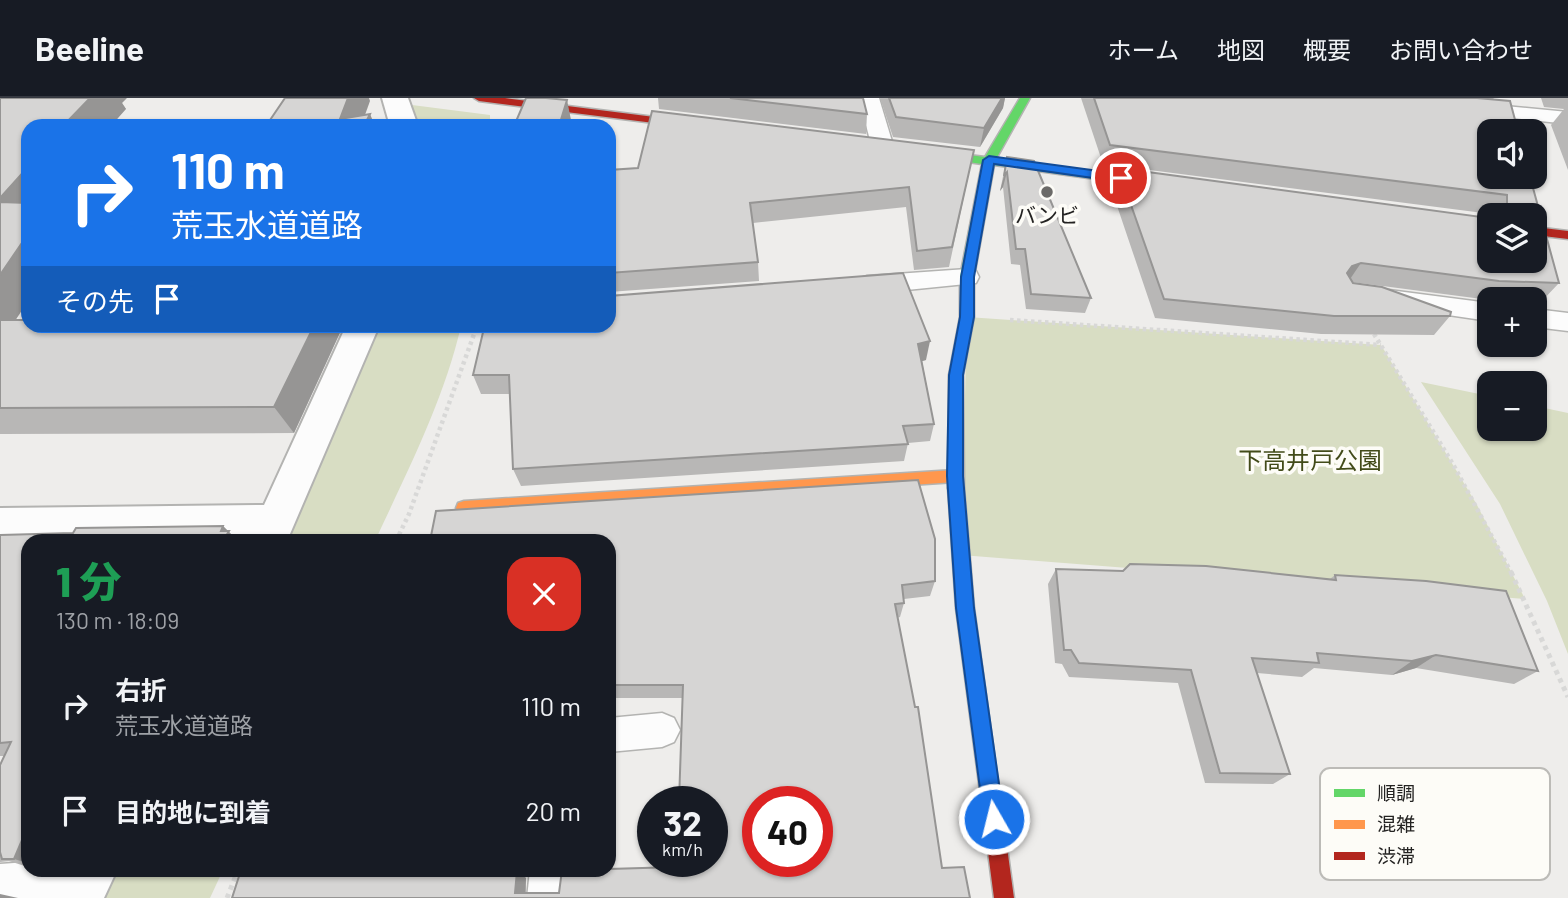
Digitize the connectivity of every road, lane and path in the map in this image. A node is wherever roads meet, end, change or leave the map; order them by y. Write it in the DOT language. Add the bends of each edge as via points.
graph roads {
  1 [pos="395,98"];
  2 [pos="479,98"];
  3 [pos="869,98"];
  4 [pos="1026,98"];
  5 [pos="1457,108"];
  6 [pos="1568,118"];
  7 [pos="402,119"];
  8 [pos="716,128"];
  9 [pos="861,145"];
  10 [pos="883,148"];
  11 [pos="989,160"];
  12 [pos="1187,187"];
  13 [pos="1547,232"];
  14 [pos="1568,235"];
  15 [pos="967,277"];
  16 [pos="843,286"];
  17 [pos="1349,293"];
  18 [pos="1477,310"];
  19 [pos="967,317"];
  20 [pos="1547,319"];
  21 [pos="1568,322"];
  22 [pos="359,333"];
  23 [pos="474,333"];
  24 [pos="1381,345"];
  25 [pos="955,476"];
  26 [pos="464,508"];
  27 [pos="0,525"];
  28 [pos="272,531"];
  29 [pos="399,534"];
  30 [pos="1568,697"];
  31 [pos="662,730"];
  32 [pos="616,734"];
  33 [pos="235,877"];
  34 [pos="548,877"];
  35 [pos="85,882"];
  36 [pos="0,883"];
  37 [pos="227,898"];
  38 [pos="546,898"];
  39 [pos="1004,898"];
  1 -- 7 [label="street"];
  2 -- 8 [label="street"];
  3 -- 10 [label="lane"];
  4 -- 11 [label="street"];
  5 -- 6 [label="lane"];
  9 -- 10 [label="street"];
  10 -- 11 [label="street"];
  11 -- 12 [label="street"];
  11 -- 15 [label="street"];
  13 -- 14 [label="street"];
  15 -- 16 [label="lane"];
  15 -- 19 [label="street"];
  17 -- 18 [label="lane"];
  17 -- 24 [label="path"];
  19 -- 24 [label="path"];
  19 -- 25 [label="street" via="956,375"];
  20 -- 21 [label="lane"];
  22 -- 28 [label="street"];
  23 -- 29 [label="path"];
  24 -- 30 [label="path" via="1477,505 1544,635"];
  25 -- 26 [label="street"];
  25 -- 39 [label="street" via="965,608"];
  27 -- 28 [label="street"];
  31 -- 32 [label="lane"];
  33 -- 37 [label="path"];
  34 -- 38 [label="lane"];
  35 -- 36 [label="lane"];
}
